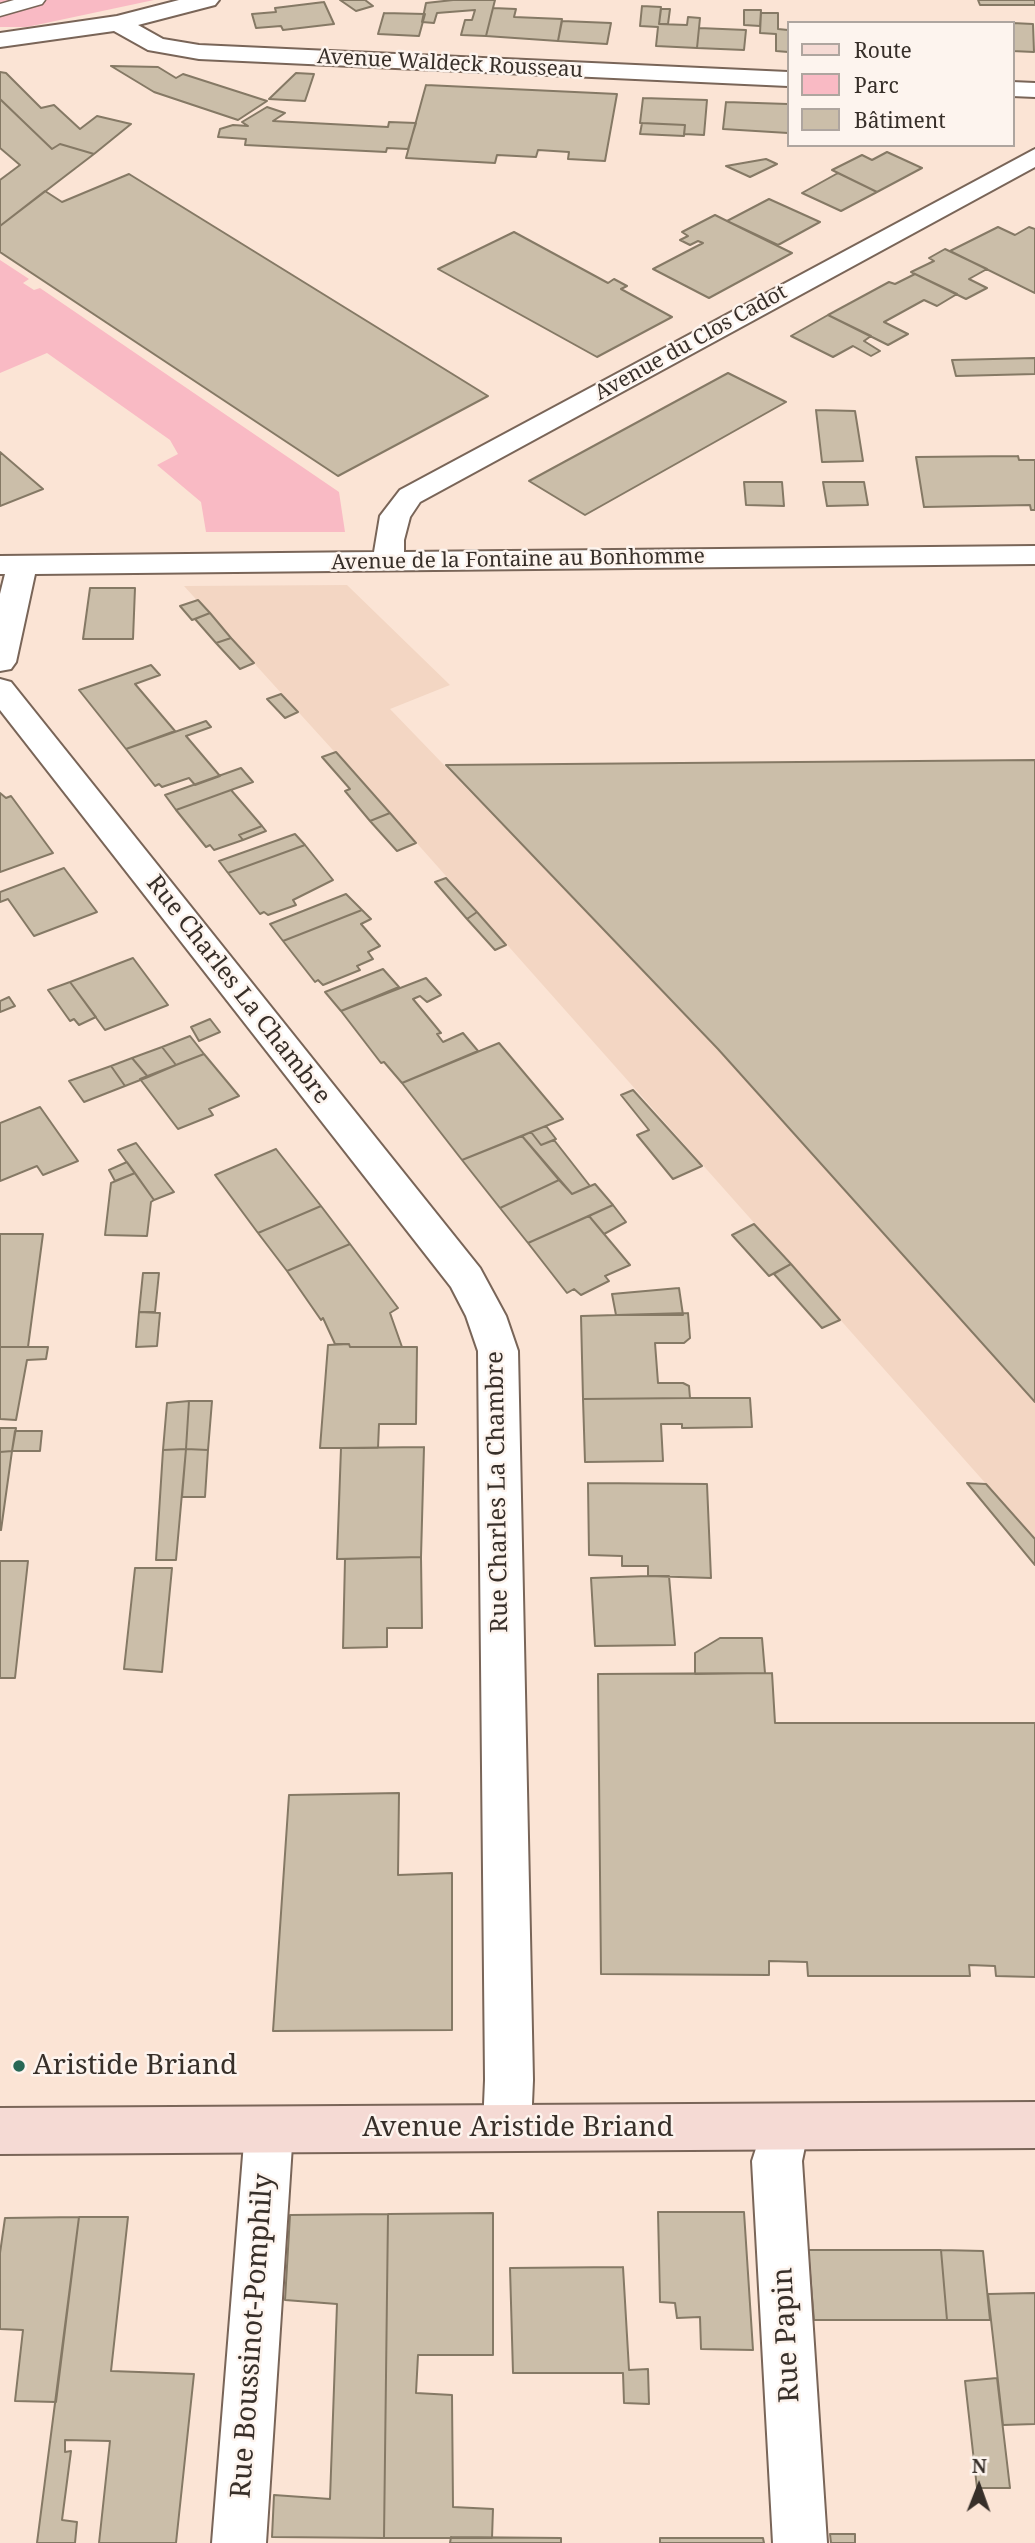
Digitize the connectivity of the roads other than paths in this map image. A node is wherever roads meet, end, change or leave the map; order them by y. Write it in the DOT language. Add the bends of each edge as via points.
graph roads {
  1 [pos="35,0"];
  2 [pos="207,0"];
  3 [pos="0,10"];
  4 [pos="118,23"];
  5 [pos="0,40"];
  6 [pos="786,79"];
  7 [pos="1014,89"];
  8 [pos="1035,90"];
  9 [pos="1035,157"];
  10 [pos="1035,555"];
  11 [pos="389,561"];
  12 [pos="11,564"];
  13 [pos="0,662"];
  14 [pos="0,688"];
  15 [pos="1035,2126"];
  16 [pos="507,2127"];
  17 [pos="785,2127"];
  18 [pos="269,2130"];
  19 [pos="0,2131"];
  20 [pos="239,2543"];
  21 [pos="800,2543"];
  1 -- 3 [label="lane"];
  2 -- 4 [label="street"];
  4 -- 5 [label="street"];
  4 -- 6 [label="street, Avenue Waldeck Rousseau" via="156,44 199,52"];
  7 -- 8 [label="street"];
  9 -- 11 [label="street, Avenue du Clos Cadot" via="410,496 395,516"];
  10 -- 11 [label="street, Avenue de la Fontaine au Bonhomme"];
  11 -- 12 [label="street, Avenue de la Fontaine au Bonhomme"];
  12 -- 13 [label="street"];
  14 -- 16 [label="street, Rue Charles La Chambre" via="466,1279 486,1316 498,1351"];
  15 -- 17 [label="main road, Avenue Aristide Briand"];
  16 -- 17 [label="main road, Avenue Aristide Briand"];
  16 -- 18 [label="main road, Avenue Aristide Briand"];
  17 -- 21 [label="street, Rue Papin" via="777,2161"];
  18 -- 19 [label="main road, Avenue Aristide Briand"];
  18 -- 20 [label="street, Rue Boussinot-Pomphily"];
}
